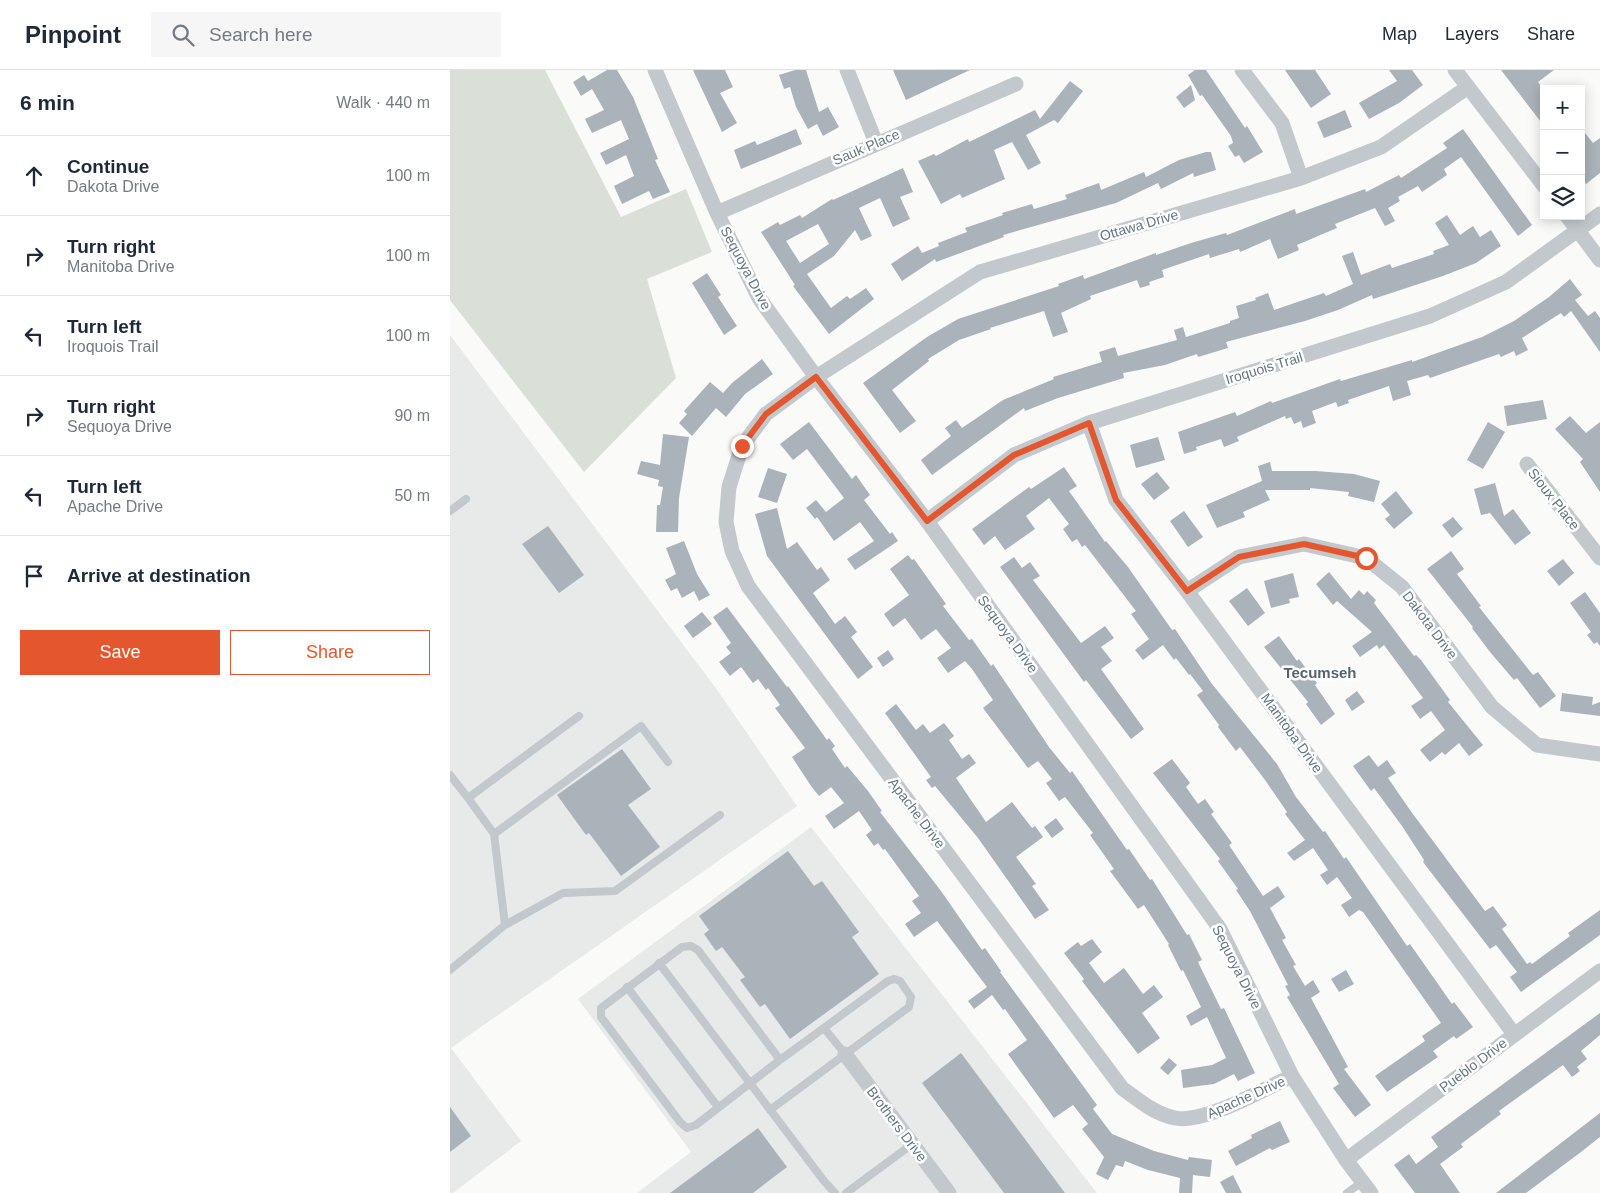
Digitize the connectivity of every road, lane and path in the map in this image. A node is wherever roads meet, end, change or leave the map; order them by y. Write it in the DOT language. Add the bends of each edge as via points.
graph roads {
  1 [pos="655,70"];
  2 [pos="847,70"];
  3 [pos="1242,70"];
  4 [pos="1455,70"];
  5 [pos="1016,84"];
  6 [pos="1468,88"];
  7 [pos="876,143"];
  8 [pos="1301,178"];
  9 [pos="1540,181"];
  10 [pos="717,212"];
  11 [pos="1600,214"];
  12 [pos="1570,220"];
  13 [pos="1578,231"];
  14 [pos="1600,260"];
  15 [pos="816,377"];
  16 [pos="1089,423"];
  17 [pos="1527,464"];
  18 [pos="466,499"];
  19 [pos="450,511"];
  20 [pos="927,521"];
  21 [pos="1600,558"];
  22 [pos="1187,591"];
  23 [pos="579,716"];
  24 [pos="1600,754"];
  25 [pos="668,762"];
  26 [pos="450,775"];
  27 [pos="468,798"];
  28 [pos="720,815"];
  29 [pos="494,834"];
  30 [pos="505,925"];
  31 [pos="660,963"];
  32 [pos="450,970"];
  33 [pos="1600,971"];
  34 [pos="627,987"];
  35 [pos="824,1028"];
  36 [pos="1514,1034"];
  37 [pos="845,1054"];
  38 [pos="780,1060"];
  39 [pos="1292,1076"];
  40 [pos="750,1084"];
  41 [pos="718,1107"];
  42 [pos="770,1110"];
  43 [pos="911,1145"];
  44 [pos="1346,1160"];
  45 [pos="1367,1187"];
  46 [pos="835,1193"];
  47 [pos="846,1193"];
  48 [pos="949,1193"];
  49 [pos="1347,1193"];
  1 -- 10 [label="street, Sequoya Drive"];
  2 -- 7 [label="street"];
  3 -- 8 [label="street" via="1282,123"];
  4 -- 6 [label="street"];
  5 -- 7 [label="street, Sauk Place"];
  6 -- 8 [label="street, Ottawa Drive" via="1381,147"];
  6 -- 9 [label="street"];
  7 -- 10 [label="street, Sauk Place"];
  8 -- 15 [label="street, Ottawa Drive" via="980,272"];
  10 -- 15 [label="street, Sequoya Drive" via="759,298"];
  11 -- 13 [label="street, Iroquois Trail"];
  12 -- 13 [label="street"];
  13 -- 14 [label="street"];
  13 -- 16 [label="street, Iroquois Trail" via="1506,282 1430,316"];
  15 -- 20 [label="street, Sequoya Drive"];
  15 -- 39 [label="street, Apache Drive" via="766,414 742,446 729,487 726,522 732,551 748,586 1122,1088 1150,1108 1175,1118 1202,1117"];
  16 -- 20 [label="street, Iroquois Trail" via="1014,455"];
  16 -- 22 [label="street, Manitoba Drive" via="1116,500"];
  17 -- 21 [label="street, Sioux Place"];
  18 -- 19 [label="lane"];
  20 -- 39 [label="street, Sequoya Drive" via="1220,929"];
  22 -- 24 [label="street, Dakota Drive" via="1239,557 1304,544 1366,558 1402,587 1492,707 1537,745"];
  22 -- 36 [label="street, Manitoba Drive"];
  23 -- 27 [label="lane"];
  25 -- 29 [label="lane" via="641,726"];
  26 -- 27 [label="lane"];
  27 -- 29 [label="lane"];
  28 -- 30 [label="lane" via="616,891 563,893"];
  29 -- 30 [label="lane"];
  30 -- 32 [label="lane"];
  31 -- 34 [label="lane"];
  31 -- 38 [label="lane" via="682,947 691,946 698,950"];
  31 -- 40 [label="lane"];
  33 -- 36 [label="street, Pueblo Drive"];
  34 -- 41 [label="lane"];
  34 -- 41 [label="lane" via="602,1008 601,1017 680,1122 687,1128 696,1125"];
  35 -- 37 [label="lane"];
  35 -- 37 [label="lane" via="888,981 900,981 911,997 909,1007"];
  35 -- 38 [label="lane"];
  36 -- 44 [label="street, Pueblo Drive"];
  37 -- 42 [label="lane"];
  37 -- 43 [label="street, Brothers Drive"];
  38 -- 40 [label="lane"];
  39 -- 44 [label="street, Sequoya Drive"];
  40 -- 41 [label="lane"];
  40 -- 42 [label="lane"];
  42 -- 46 [label="lane"];
  43 -- 47 [label="lane"];
  43 -- 48 [label="street, Brothers Drive"];
  44 -- 45 [label="street, Sequoya Drive"];
  45 -- 49 [label="lane"];
}
